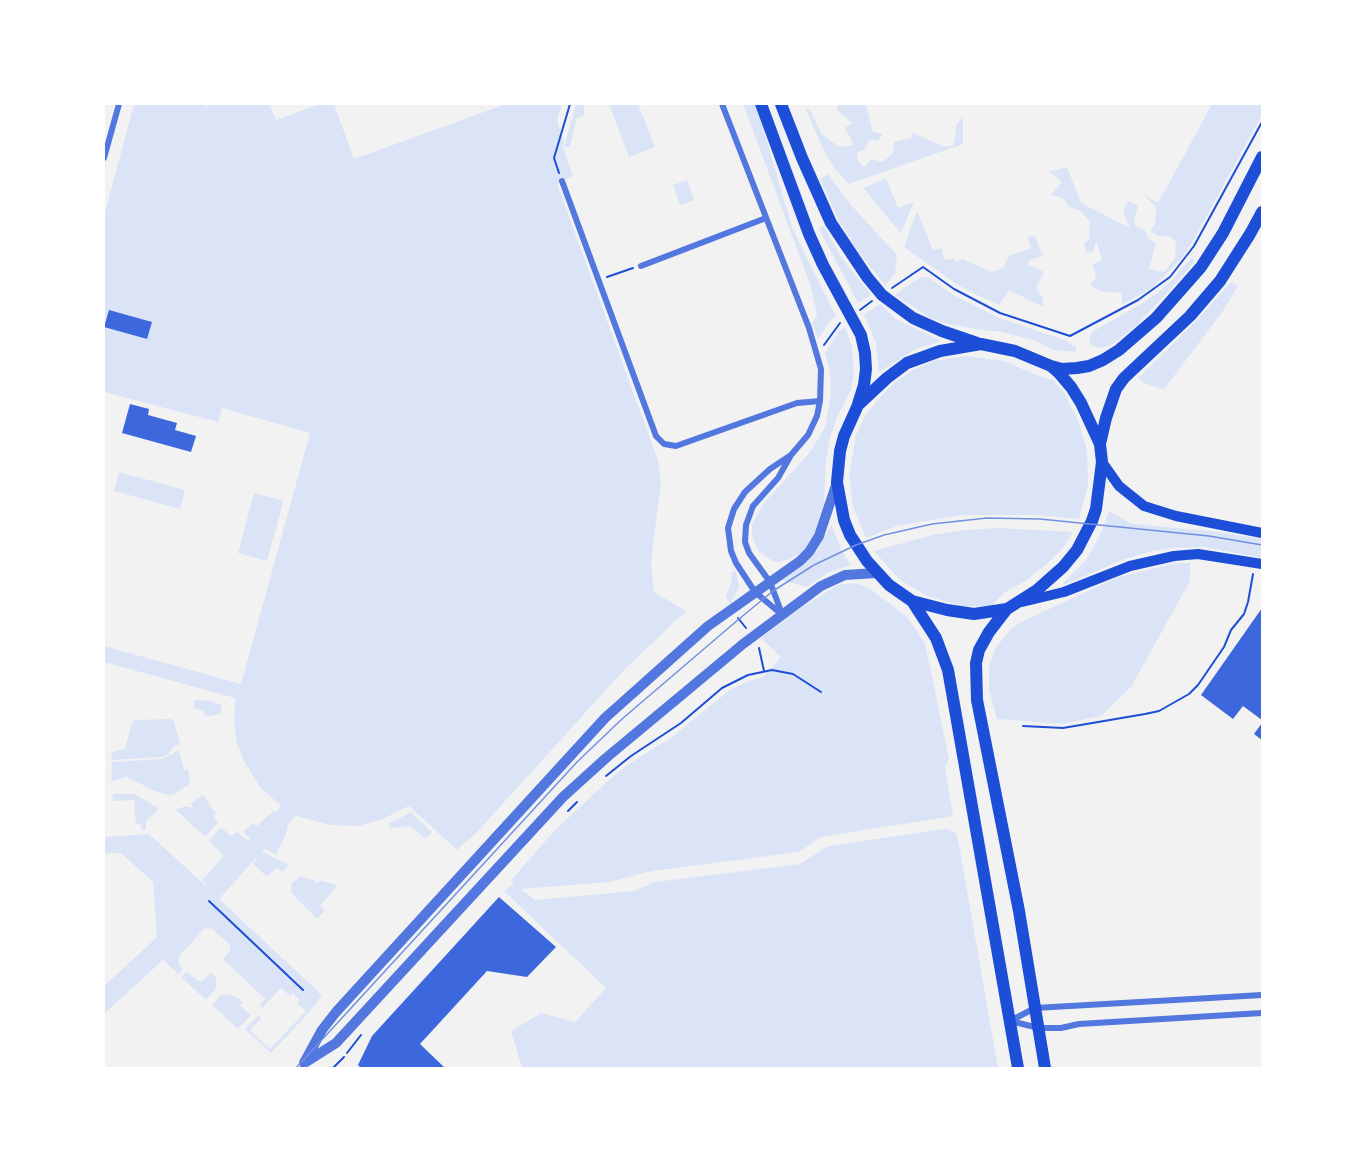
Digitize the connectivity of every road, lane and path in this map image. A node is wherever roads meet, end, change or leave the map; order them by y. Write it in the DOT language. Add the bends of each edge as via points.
graph roads {
  1 [pos="119,104"];
  2 [pos="570,104"];
  3 [pos="723,104"];
  4 [pos="761,104"];
  5 [pos="781,104"];
  6 [pos="1263,122"];
  7 [pos="1263,157"];
  8 [pos="104,158"];
  9 [pos="562,181"];
  10 [pos="1263,212"];
  11 [pos="766,218"];
  12 [pos="641,266"];
  13 [pos="599,280"];
  14 [pos="882,295"];
  15 [pos="852,315"];
  16 [pos="981,344"];
  17 [pos="1051,366"];
  18 [pos="820,401"];
  19 [pos="858,405"];
  20 [pos="1100,444"];
  21 [pos="791,455"];
  22 [pos="1102,462"];
  23 [pos="837,482"];
  24 [pos="1263,533"];
  25 [pos="1263,564"];
  26 [pos="877,573"];
  27 [pos="1253,574"];
  28 [pos="770,582"];
  29 [pos="755,592"];
  30 [pos="912,601"];
  31 [pos="1012,606"];
  32 [pos="782,614"];
  33 [pos="821,692"];
  34 [pos="1023,726"];
  35 [pos="606,776"];
  36 [pos="583,796"];
  37 [pos="561,818"];
  38 [pos="209,901"];
  39 [pos="303,990"];
  40 [pos="1263,995"];
  41 [pos="1035,1008"];
  42 [pos="1263,1013"];
  43 [pos="1010,1021"];
  44 [pos="1039,1028"];
  45 [pos="344,1057"];
  46 [pos="305,1067"];
  47 [pos="333,1068"];
  48 [pos="1018,1068"];
  49 [pos="1045,1068"];
  1 -- 8 [label="street"];
  2 -- 9 [label="path" via="554,158"];
  3 -- 11 [label="street"];
  4 -- 15 [label="main road" via="809,234"];
  5 -- 14 [label="main road" via="831,223"];
  6 -- 14 [label="path" via="1194,246 1170,277 1138,300 1070,336 1000,313 923,267"];
  7 -- 17 [label="main road" via="1201,267 1156,318 1103,360 1077,368"];
  9 -- 13 [label="street"];
  10 -- 20 [label="main road" via="1220,281 1116,389"];
  11 -- 12 [label="street"];
  11 -- 18 [label="street" via="815,348 821,369"];
  12 -- 13 [label="path"];
  13 -- 18 [label="street" via="656,436 664,444 676,446 797,403"];
  14 -- 15 [label="path"];
  14 -- 16 [label="main road" via="929,326"];
  15 -- 19 [label="main road" via="865,353 864,385"];
  16 -- 17 [label="main road" via="1015,351"];
  16 -- 19 [label="main road" via="940,351 907,363"];
  17 -- 20 [label="main road" via="1071,387"];
  18 -- 21 [label="street" via="808,435"];
  19 -- 23 [label="main road" via="842,444"];
  20 -- 22 [label="main road"];
  21 -- 28 [label="street" via="778,478 753,506 744,534 749,553"];
  21 -- 29 [label="street" via="745,492 730,518 730,551"];
  22 -- 24 [label="main road" via="1119,486 1144,506"];
  22 -- 31 [label="main road" via="1096,509 1077,550 1050,579"];
  23 -- 26 [label="main road" via="850,535"];
  23 -- 28 [label="street" via="814,545 800,561"];
  25 -- 31 [label="main road" via="1198,554 1174,556 1130,566 1064,592"];
  26 -- 30 [label="main road"];
  26 -- 32 [label="street" via="845,575 830,581"];
  27 -- 34 [label="path" via="1244,614 1189,694 1159,711 1145,714 1063,728"];
  28 -- 29 [label="street"];
  28 -- 32 [label="street"];
  29 -- 32 [label="street"];
  29 -- 46 [label="street" via="708,626 605,718 336,1012 322,1029"];
  30 -- 31 [label="main road" via="974,614"];
  30 -- 43 [label="main road" via="936,638 948,670"];
  31 -- 41 [label="main road" via="983,641 975,677"];
  32 -- 46 [label="street" via="563,797 336,1043"];
  33 -- 35 [label="path" via="793,674 772,670 748,675 722,688 681,723"];
  36 -- 37 [label="path"];
  38 -- 39 [label="path"];
  40 -- 41 [label="street"];
  41 -- 43 [label="street"];
  41 -- 44 [label="main road"];
  42 -- 44 [label="street"];
  43 -- 44 [label="street"];
  43 -- 48 [label="main road"];
  44 -- 49 [label="main road"];
  45 -- 47 [label="path"];
}
